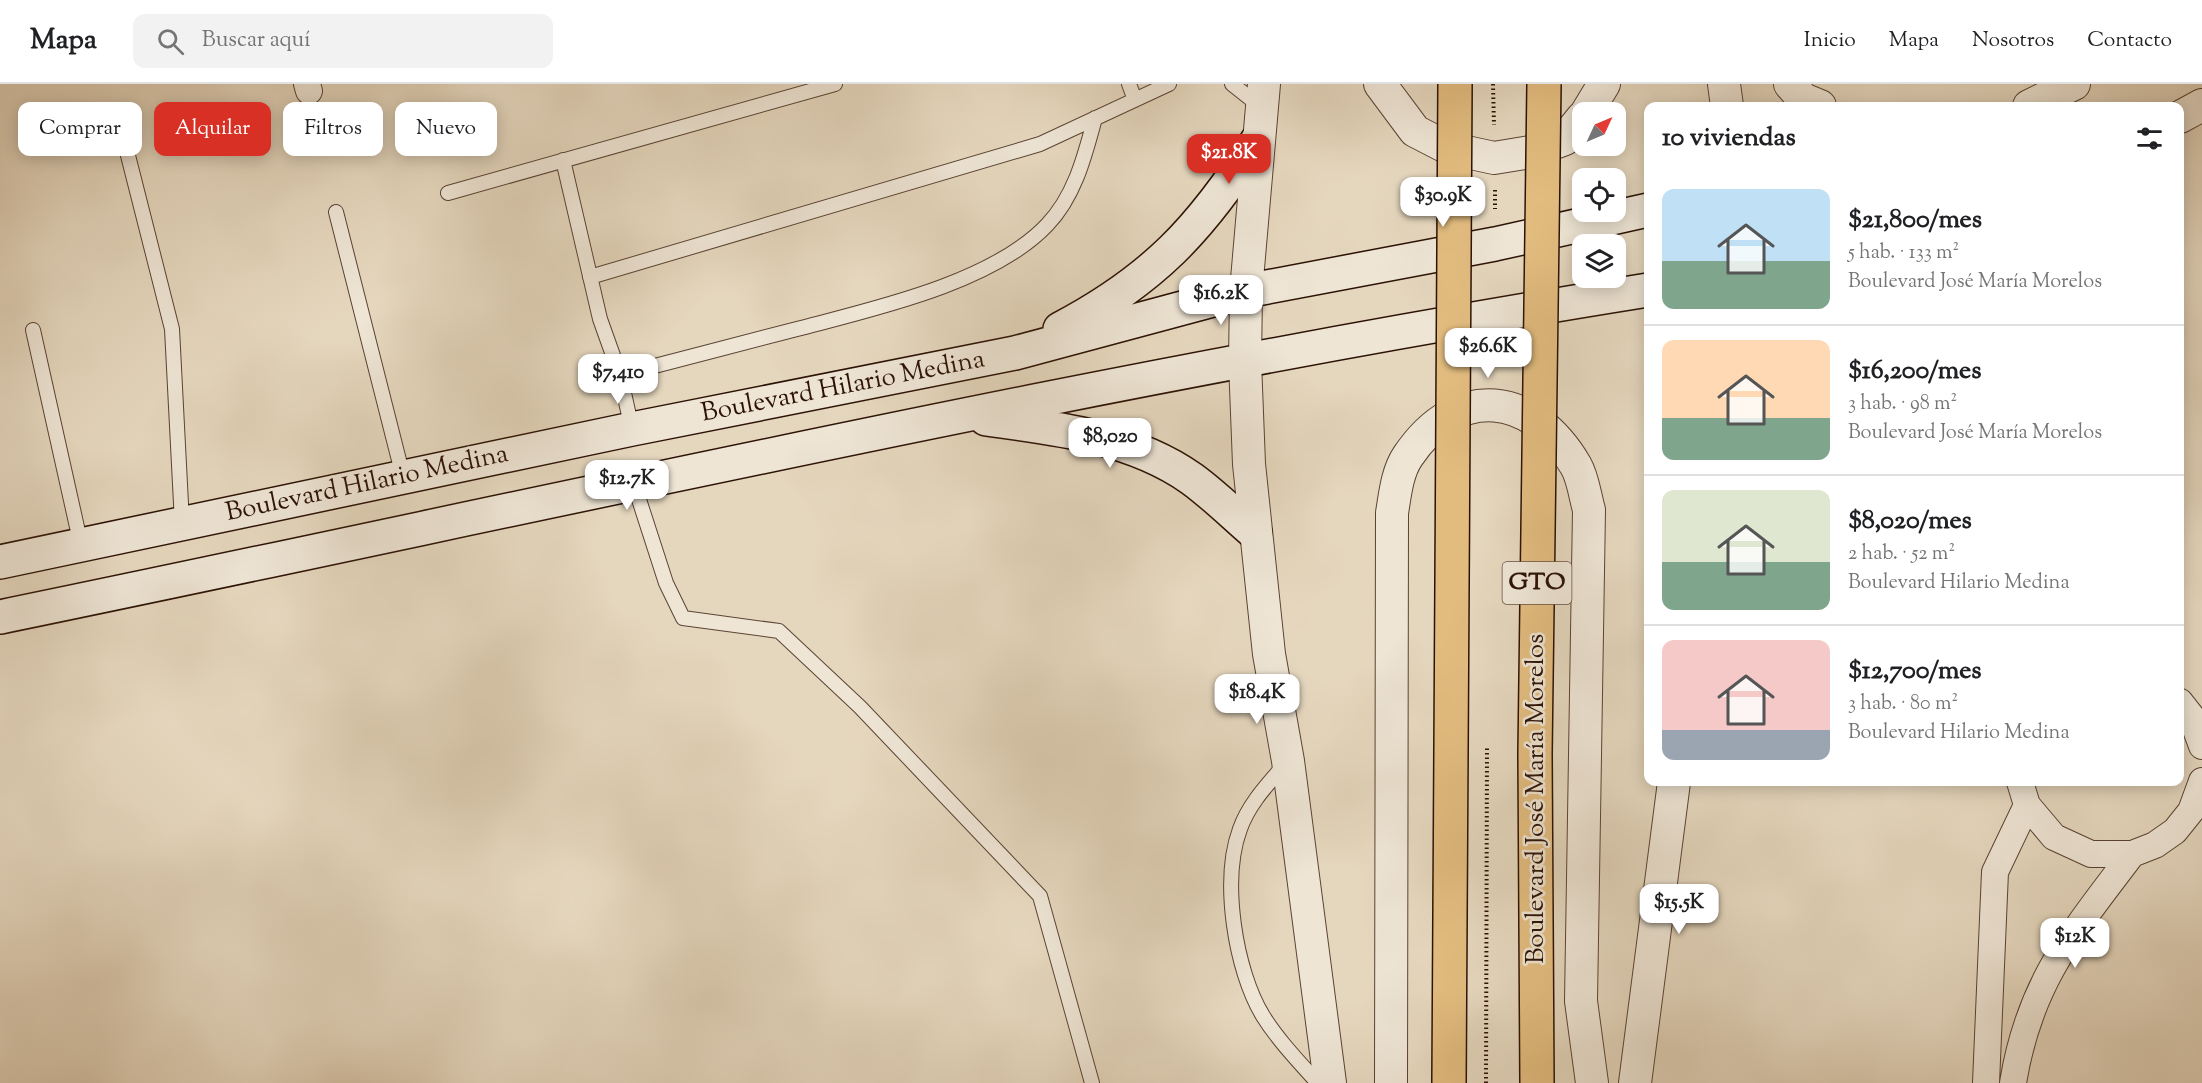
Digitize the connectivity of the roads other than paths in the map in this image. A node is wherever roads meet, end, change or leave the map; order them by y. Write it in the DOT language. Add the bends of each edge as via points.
graph roads {
  1 [pos="835,84"];
  2 [pos="1129,84"];
  3 [pos="1169,84"];
  4 [pos="1232,84"];
  5 [pos="1380,84"];
  6 [pos="1455,84"];
  7 [pos="1544,84"];
  8 [pos="1604,84"];
  9 [pos="1724,84"];
  10 [pos="1790,84"];
  11 [pos="2074,84"];
  12 [pos="1263,95"];
  13 [pos="1135,100"];
  14 [pos="1593,102"];
  15 [pos="1726,102"];
  16 [pos="1810,102"];
  17 [pos="2037,102"];
  18 [pos="2202,105"];
  19 [pos="2184,115"];
  20 [pos="1095,118"];
  21 [pos="1572,130"];
  22 [pos="1257,141"];
  23 [pos="128,156"];
  24 [pos="563,160"];
  25 [pos="448,194"];
  26 [pos="1644,211"];
  27 [pos="336,212"];
  28 [pos="590,277"];
  29 [pos="1246,291"];
  30 [pos="1644,291"];
  31 [pos="33,330"];
  32 [pos="1015,353"];
  33 [pos="1245,362"];
  34 [pos="621,375"];
  35 [pos="961,415"];
  36 [pos="632,429"];
  37 [pos="403,476"];
  38 [pos="634,484"];
  39 [pos="182,523"];
  40 [pos="1255,533"];
  41 [pos="81,545"];
  42 [pos="0,562"];
  43 [pos="0,617"];
  44 [pos="2191,712"];
  45 [pos="2202,746"];
  46 [pos="1288,761"];
  47 [pos="2202,781"];
  48 [pos="1673,786"];
  49 [pos="2024,793"];
  50 [pos="2196,810"];
  51 [pos="2132,854"];
  52 [pos="1092,1083"];
  53 [pos="1318,1083"];
  54 [pos="1330,1083"];
  55 [pos="1391,1083"];
  56 [pos="1449,1083"];
  57 [pos="1537,1083"];
  58 [pos="1592,1083"];
  59 [pos="1635,1083"];
  60 [pos="1986,1083"];
  61 [pos="2013,1083"];
  1 -- 24 [label="lane"];
  2 -- 13 [label="lane"];
  3 -- 13 [label="lane"];
  4 -- 12 [label="lane"];
  5 -- 21 [label="street" via="1415,131 1448,148 1494,158 1530,152 1565,139"];
  6 -- 56 [label="main road, bridge"];
  7 -- 57 [label="main road, Boulevard José María Morelos / GTO, bridge" via="1535,754"];
  8 -- 14 [label="street"];
  9 -- 15 [label="street"];
  10 -- 16 [label="street"];
  11 -- 17 [label="street"];
  12 -- 22 [label="street"];
  13 -- 20 [label="lane"];
  18 -- 19 [label="street"];
  20 -- 28 [label="lane" via="1010,154"];
  20 -- 34 [label="lane" via="1069,196 1047,225 989,265 956,282 880,307"];
  22 -- 29 [label="street"];
  22 -- 32 [label="main road" via="1217,202 1168,256 1084,316"];
  23 -- 39 [label="lane" via="172,329"];
  24 -- 25 [label="lane"];
  24 -- 28 [label="lane"];
  26 -- 29 [label="main road, Boulevard Hilario Medina" via="1495,244"];
  27 -- 37 [label="lane"];
  28 -- 34 [label="lane" via="600,319"];
  29 -- 32 [label="main road, Boulevard Hilario Medina"];
  29 -- 33 [label="street"];
  30 -- 33 [label="main road, Boulevard Hilario Medina" via="1490,315"];
  31 -- 41 [label="lane"];
  32 -- 36 [label="main road, Boulevard Hilario Medina"];
  33 -- 35 [label="main road, Boulevard Hilario Medina"];
  33 -- 40 [label="street"];
  34 -- 36 [label="lane"];
  35 -- 38 [label="main road, Boulevard Hilario Medina"];
  35 -- 40 [label="main road" via="1099,438 1149,455 1191,479"];
  36 -- 37 [label="main road, Boulevard Hilario Medina"];
  37 -- 39 [label="main road, Boulevard Hilario Medina"];
  38 -- 43 [label="main road, Boulevard Hilario Medina"];
  38 -- 52 [label="lane" via="666,583 682,618 779,631 860,708 1040,896"];
  39 -- 41 [label="main road, Boulevard Hilario Medina"];
  40 -- 46 [label="street" via="1269,654"];
  41 -- 42 [label="main road, Boulevard Hilario Medina"];
  44 -- 45 [label="street"];
  46 -- 53 [label="lane" via="1257,796 1240,828 1232,858 1234,919 1245,970 1263,1015"];
  46 -- 54 [label="street"];
  47 -- 50 [label="street"];
  48 -- 59 [label="street"];
  49 -- 51 [label="street" via="2054,837 2091,854"];
  49 -- 60 [label="street" via="1995,872"];
  50 -- 51 [label="street" via="2155,845"];
  51 -- 61 [label="street" via="2059,952 2037,992 2019,1045"];
  55 -- 58 [label="street" via="1392,513 1397,483 1407,458 1424,436 1457,411 1488,403 1527,413 1551,431 1577,468 1588,510 1581,1001"];
}
